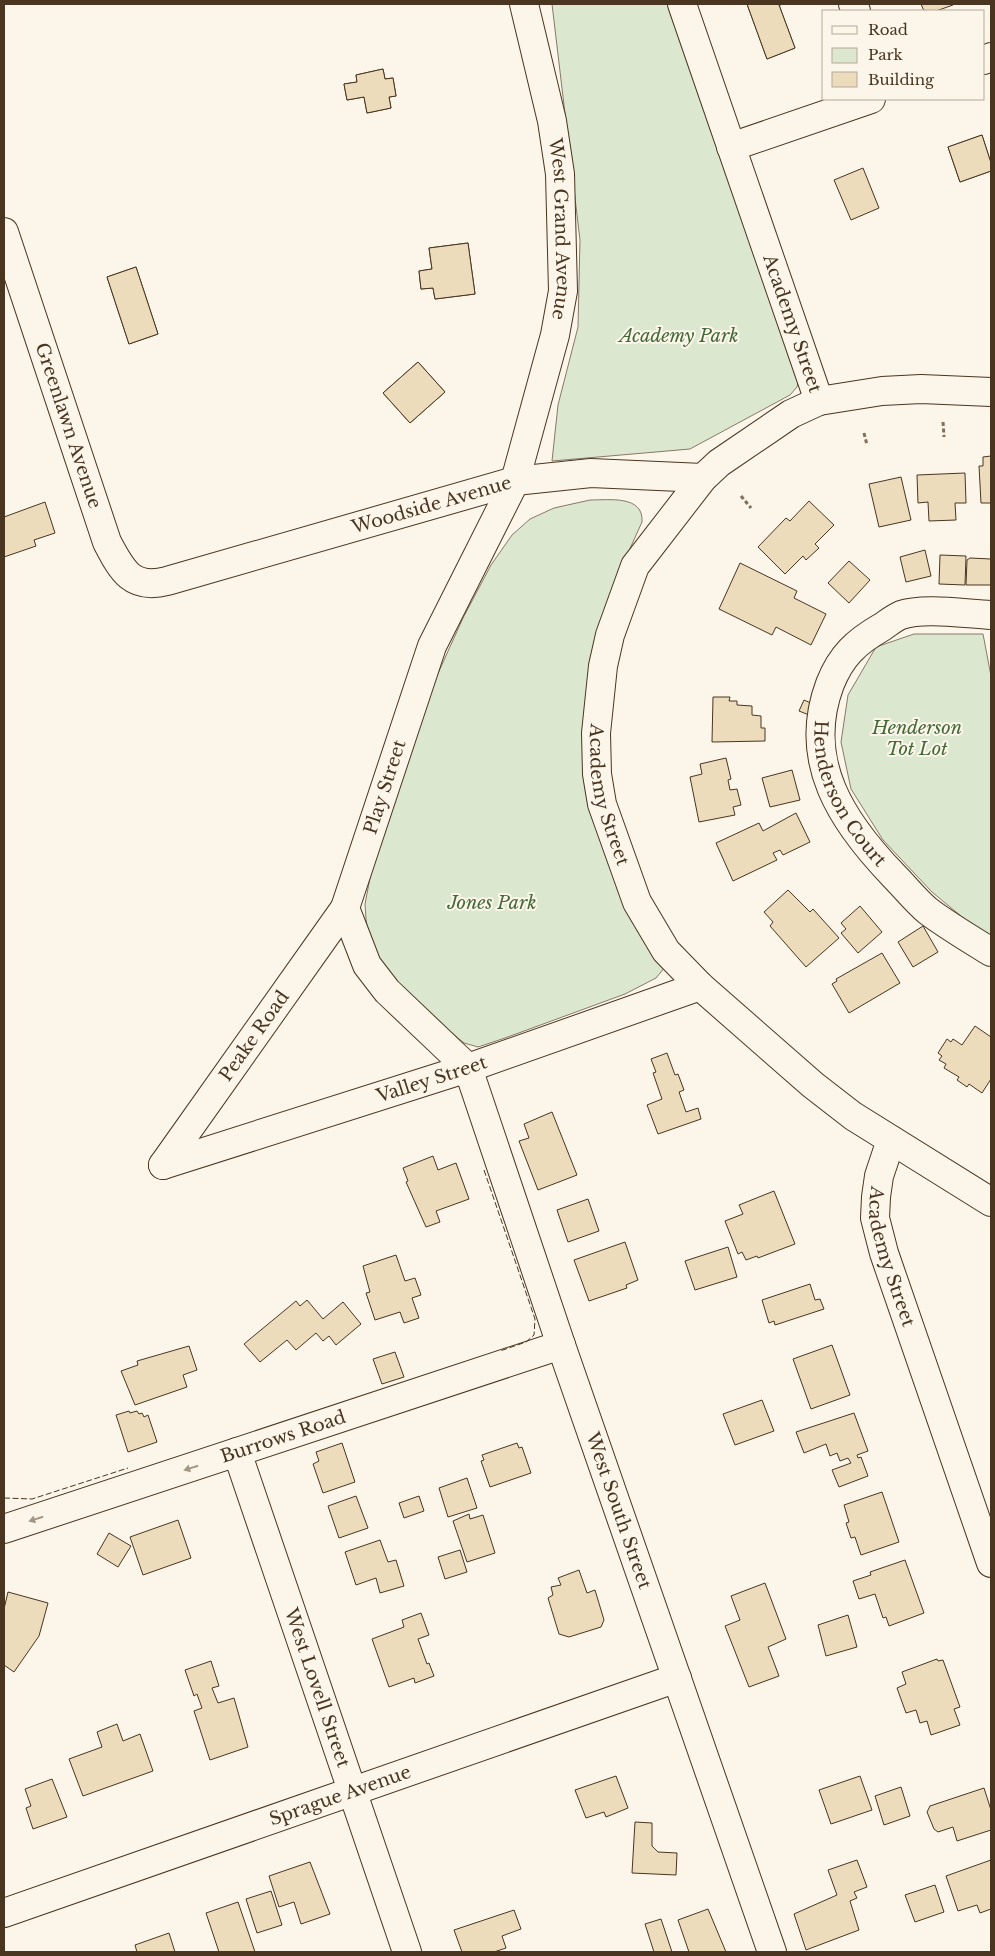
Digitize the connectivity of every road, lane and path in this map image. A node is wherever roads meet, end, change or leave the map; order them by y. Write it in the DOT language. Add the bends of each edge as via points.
graph roads {
  1 [pos="524,4"];
  2 [pos="682,4"];
  3 [pos="868,100"];
  4 [pos="730,147"];
  5 [pos="4,232"];
  6 [pos="991,392"];
  7 [pos="818,401"];
  8 [pos="943,422"];
  9 [pos="864,433"];
  10 [pos="944,437"];
  11 [pos="867,445"];
  12 [pos="703,478"];
  13 [pos="514,481"];
  14 [pos="741,496"];
  15 [pos="751,508"];
  16 [pos="167,581"];
  17 [pos="991,615"];
  18 [pos="345,908"];
  19 [pos="991,952"];
  20 [pos="700,986"];
  21 [pos="468,1068"];
  22 [pos="891,1140"];
  23 [pos="163,1165"];
  24 [pos="991,1202"];
  25 [pos="561,1345"];
  26 [pos="237,1452"];
  27 [pos="4,1530"];
  28 [pos="991,1563"];
  29 [pos="677,1678"];
  30 [pos="353,1792"];
  31 [pos="4,1913"];
  32 [pos="407,1952"];
  33 [pos="772,1952"];
  1 -- 13 [label="street, West Grand Avenue" via="552,121 560,174 563,290 555,335"];
  2 -- 4 [label="street, Academy Street"];
  3 -- 4 [label="street"];
  4 -- 7 [label="street, Academy Street"];
  5 -- 16 [label="street, Greenlawn Avenue" via="107,542 122,570 136,580 152,585"];
  6 -- 7 [label="street" via="882,391"];
  7 -- 12 [label="street, Academy Street" via="744,444"];
  8 -- 10 [label="path"];
  9 -- 11 [label="path"];
  12 -- 13 [label="street, Woodside Avenue" via="591,473"];
  12 -- 20 [label="street, Academy Street" via="635,566 610,635 603,666 596,733 602,804 638,902 666,951"];
  13 -- 16 [label="street, Woodside Avenue"];
  13 -- 18 [label="street, Play Street" via="432,646"];
  14 -- 15 [label="path"];
  17 -- 19 [label="street, Henderson Court" via="926,611 901,615 859,640 833,677 820,722 821,751 827,777 837,804 852,828 927,910"];
  18 -- 21 [label="street" via="367,965 388,991"];
  18 -- 23 [label="street, Peake Road"];
  20 -- 21 [label="street, Valley Street"];
  20 -- 22 [label="street, Academy Street" via="813,1085"];
  21 -- 23 [label="street, Valley Street"];
  21 -- 25 [label="street, West South Street"];
  22 -- 24 [label="street"];
  22 -- 28 [label="street, Academy Street" via="879,1176 876,1221 884,1253"];
  25 -- 26 [label="street, Burrows Road"];
  25 -- 29 [label="street, West South Street"];
  26 -- 27 [label="street, Burrows Road, one-way"];
  26 -- 30 [label="street, West Lovell Street"];
  29 -- 30 [label="street, Sprague Avenue"];
  29 -- 33 [label="street, West South Street"];
  30 -- 31 [label="street, Sprague Avenue"];
  30 -- 32 [label="street, West Lovell Street"];
}
